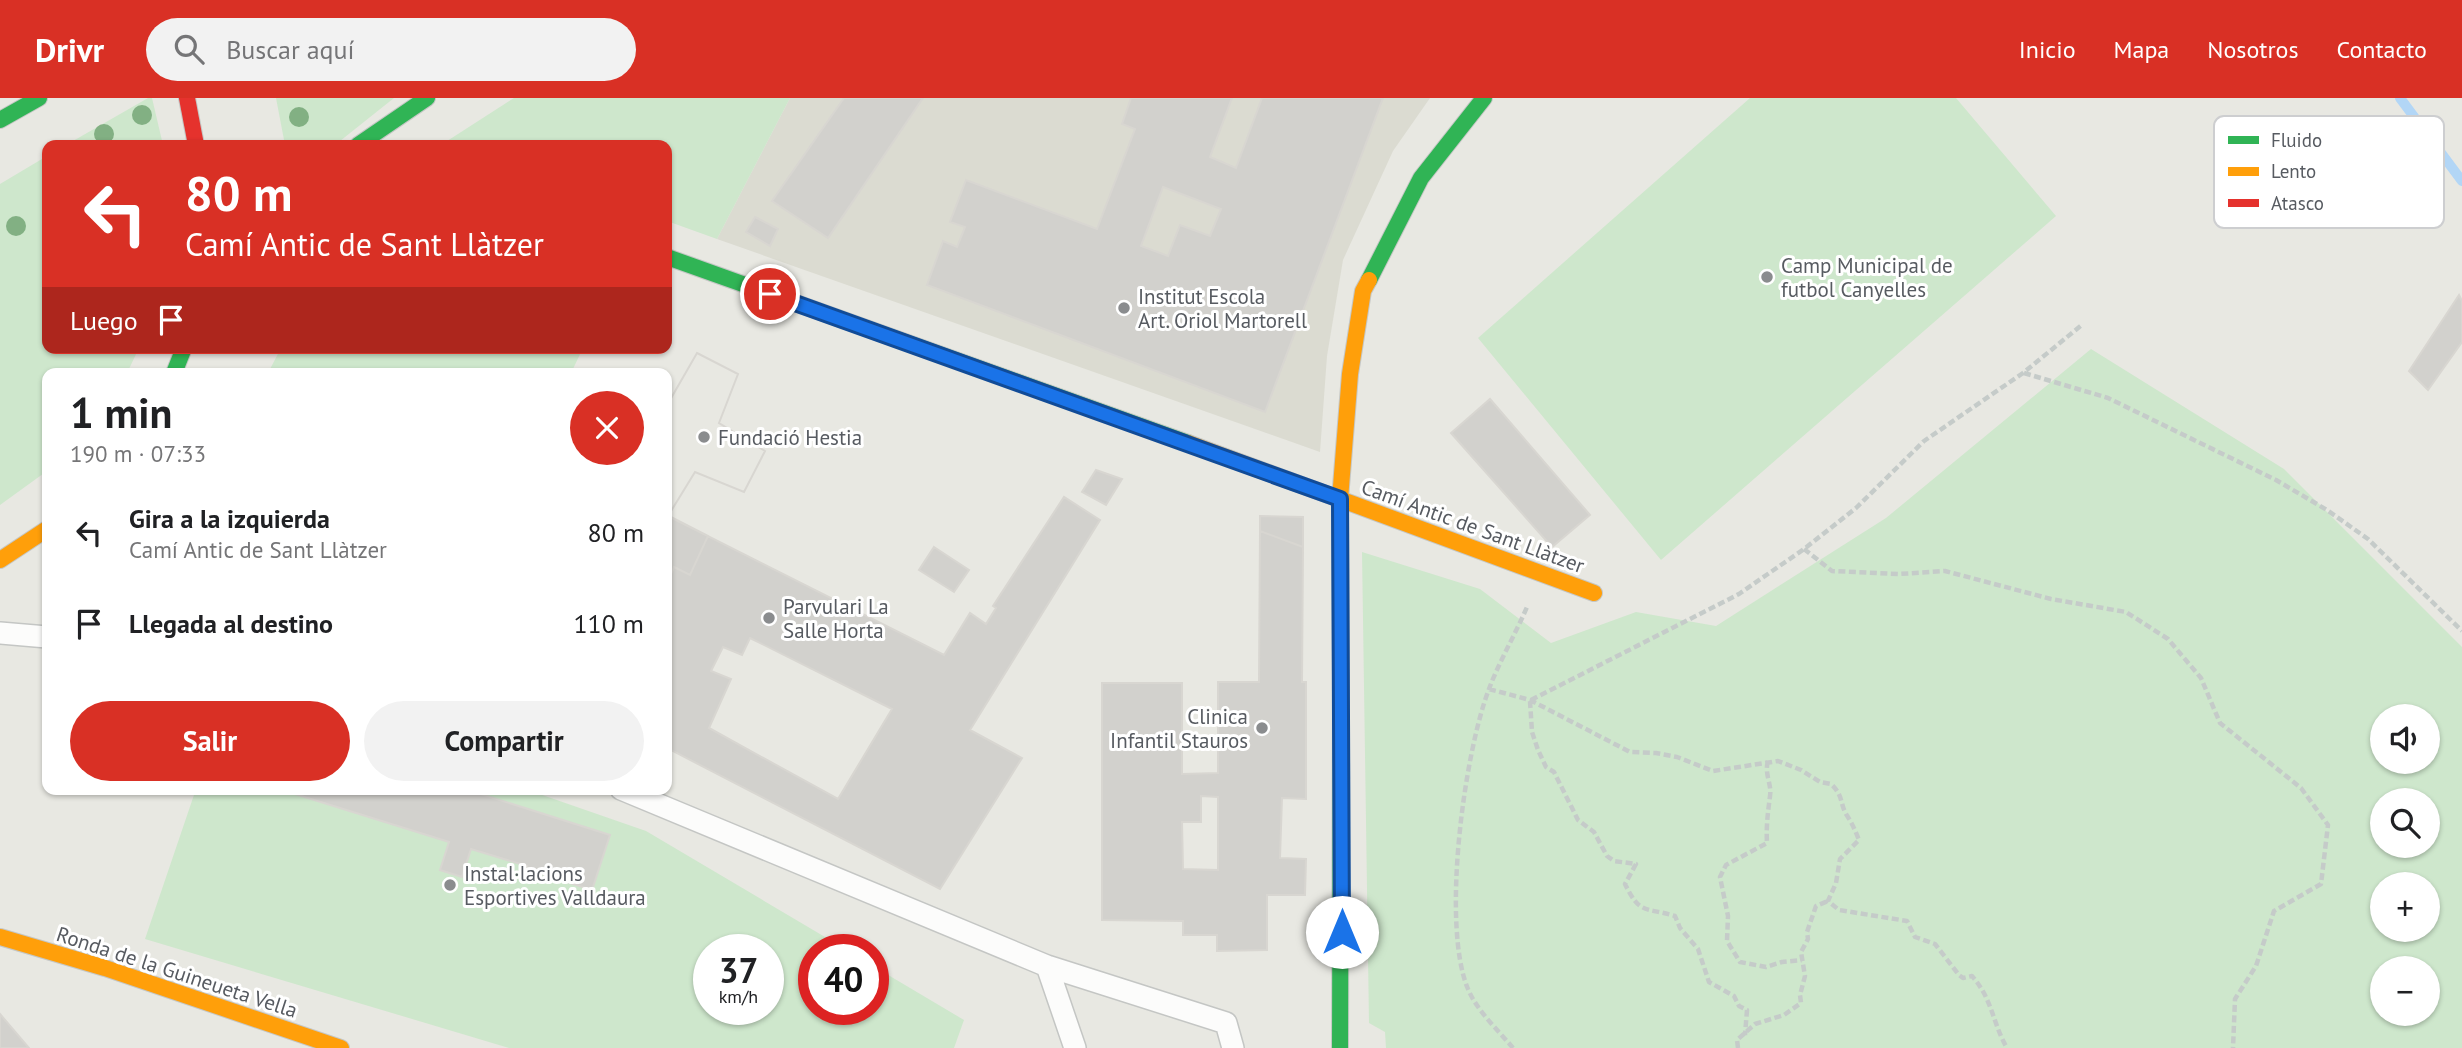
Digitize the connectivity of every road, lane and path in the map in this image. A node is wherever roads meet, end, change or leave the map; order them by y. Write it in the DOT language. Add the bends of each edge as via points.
graph roads {
  1 [pos="39,98"];
  2 [pos="187,98"];
  3 [pos="427,98"];
  4 [pos="1484,98"];
  5 [pos="0,120"];
  6 [pos="196,140"];
  7 [pos="365,140"];
  8 [pos="672,259"];
  9 [pos="2083,324"];
  10 [pos="2023,373"];
  11 [pos="1340,499"];
  12 [pos="42,532"];
  13 [pos="1804,550"];
  14 [pos="0,560"];
  15 [pos="1541,575"];
  16 [pos="1594,593"];
  17 [pos="2462,631"];
  18 [pos="0,633"];
  19 [pos="42,637"];
  20 [pos="1489,689"];
  21 [pos="1530,700"];
  22 [pos="1768,761"];
  23 [pos="635,795"];
  24 [pos="1828,901"];
  25 [pos="0,937"];
  26 [pos="1802,960"];
  27 [pos="1047,966"];
  28 [pos="1745,1035"];
  29 [pos="341,1048"];
  30 [pos="1075,1048"];
  31 [pos="1233,1048"];
  32 [pos="1340,1048"];
  33 [pos="1513,1048"];
  34 [pos="1738,1048"];
  35 [pos="2007,1048"];
  36 [pos="2233,1048"];
  1 -- 5 [label="main road"];
  2 -- 6 [label="main road"];
  3 -- 7 [label="main road"];
  4 -- 11 [label="main road" via="1421,178 1363,291 1350,374"];
  8 -- 11 [label="main road, Camí Antic de Sant Llàtzer"];
  9 -- 10 [label="path"];
  10 -- 13 [label="path" via="1924,441 1856,508"];
  10 -- 17 [label="path" via="2108,398 2276,480 2368,539"];
  11 -- 15 [label="main road, Camí Antic de Sant Llàtzer"];
  11 -- 32 [label="main road"];
  12 -- 14 [label="main road"];
  13 -- 21 [label="path" via="1739,594"];
  13 -- 36 [label="path" via="1832,572 1945,571 2051,599 2126,612 2168,639 2201,678 2220,723 2301,788 2328,825 2321,884 2274,911 2256,965 2235,999"];
  15 -- 16 [label="main road, Camí Antic de Sant Llàtzer"];
  15 -- 20 [label="path"];
  18 -- 19 [label="lane"];
  20 -- 21 [label="path"];
  20 -- 33 [label="path" via="1460,829 1457,940 1469,992"];
  21 -- 22 [label="path" via="1630,752 1676,757 1713,771"];
  21 -- 28 [label="path" via="1538,750 1578,820 1594,832 1607,856 1636,864 1625,884 1635,904 1675,916 1698,949 1709,982 1734,996 1747,1010"];
  22 -- 24 [label="path" via="1831,784 1843,799 1859,840 1840,859"];
  22 -- 26 [label="path" via="1765,771 1771,795 1766,843 1726,865 1720,877 1728,916 1727,941 1740,962 1766,967"];
  23 -- 27 [label="lane"];
  24 -- 26 [label="path" via="1816,906"];
  24 -- 35 [label="path" via="1839,910 1908,921 1915,937 1935,944 1948,965 1963,978 1972,976 1980,986 1991,1002"];
  25 -- 29 [label="main road, Ronda de la Guineueta Vella"];
  26 -- 28 [label="path" via="1801,1003 1784,1015 1755,1024"];
  27 -- 30 [label="lane"];
  27 -- 31 [label="lane" via="1226,1023"];
  28 -- 34 [label="path" via="1737,1040"];
}
